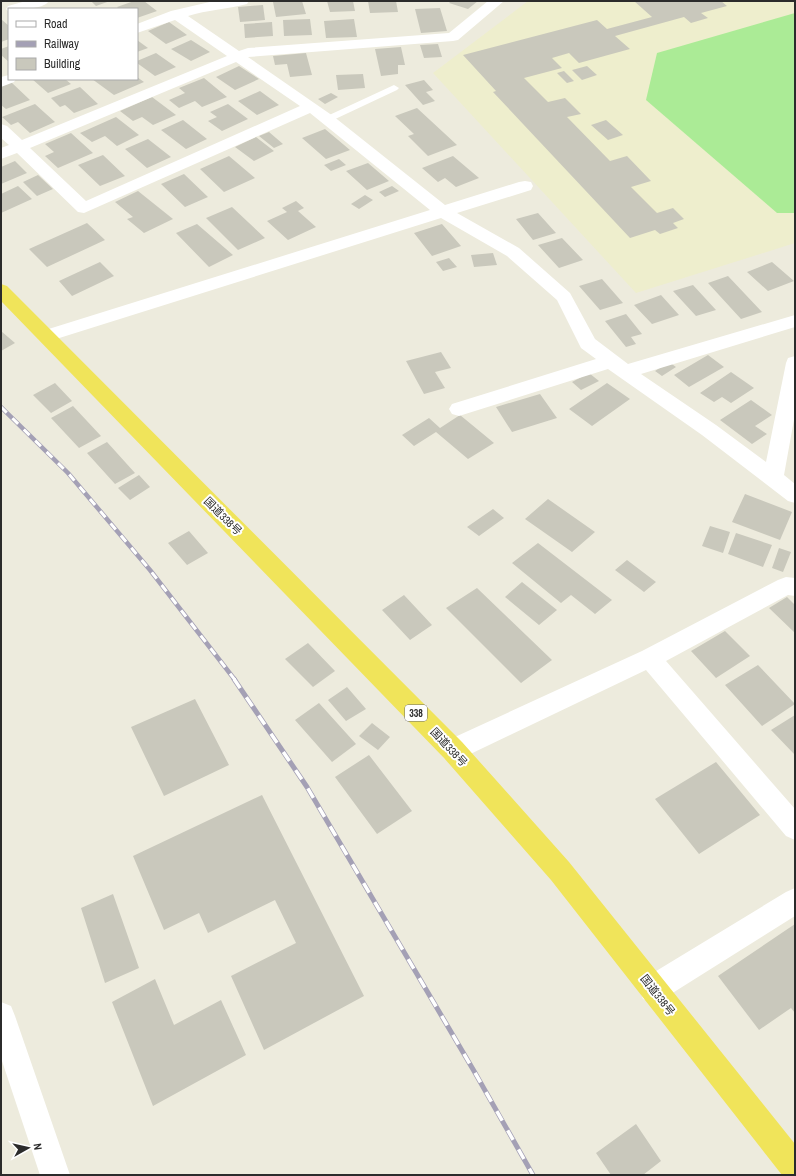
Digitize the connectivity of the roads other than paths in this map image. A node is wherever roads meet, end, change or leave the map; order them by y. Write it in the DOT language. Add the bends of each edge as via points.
graph roads {
  1 [pos="42,1"];
  2 [pos="242,1"];
  3 [pos="497,1"];
  4 [pos="176,7"];
  5 [pos="17,8"];
  6 [pos="138,28"];
  7 [pos="237,56"];
  8 [pos="394,88"];
  9 [pos="311,107"];
  10 [pos="328,119"];
  11 [pos="1,129"];
  12 [pos="21,146"];
  13 [pos="1,154"];
  14 [pos="524,186"];
  15 [pos="442,211"];
  16 [pos="1,290"];
  17 [pos="795,321"];
  18 [pos="46,336"];
  19 [pos="795,362"];
  20 [pos="618,367"];
  21 [pos="459,409"];
  22 [pos="773,478"];
  23 [pos="795,495"];
  24 [pos="795,587"];
  25 [pos="650,658"];
  26 [pos="453,750"];
  27 [pos="795,828"];
  28 [pos="795,901"];
  29 [pos="653,989"];
  30 [pos="1,1016"];
  31 [pos="795,1168"];
  32 [pos="55,1175"];
  1 -- 5 [label="street"];
  2 -- 4 [label="street" via="195,8"];
  3 -- 7 [label="street" via="453,37 248,52"];
  4 -- 6 [label="street"];
  4 -- 7 [label="street"];
  7 -- 9 [label="street"];
  7 -- 12 [label="street"];
  8 -- 10 [label="lane"];
  9 -- 10 [label="street"];
  9 -- 12 [label="street" via="84,208"];
  10 -- 15 [label="street"];
  11 -- 12 [label="street"];
  12 -- 13 [label="street"];
  14 -- 15 [label="street"];
  15 -- 18 [label="street"];
  15 -- 20 [label="street" via="513,252 564,297 588,343"];
  16 -- 18 [label="highway, 国道338号 / 338"];
  17 -- 20 [label="street"];
  18 -- 26 [label="highway, 国道338号 / 338"];
  19 -- 22 [label="street"];
  20 -- 21 [label="street"];
  20 -- 22 [label="street"];
  22 -- 23 [label="street"];
  24 -- 25 [label="street" via="786,586"];
  25 -- 26 [label="street"];
  25 -- 27 [label="street"];
  26 -- 29 [label="highway, 国道338号 / 338" via="560,871"];
  28 -- 29 [label="street"];
  29 -- 31 [label="highway, 国道338号 / 338"];
  30 -- 32 [label="street"];
}
